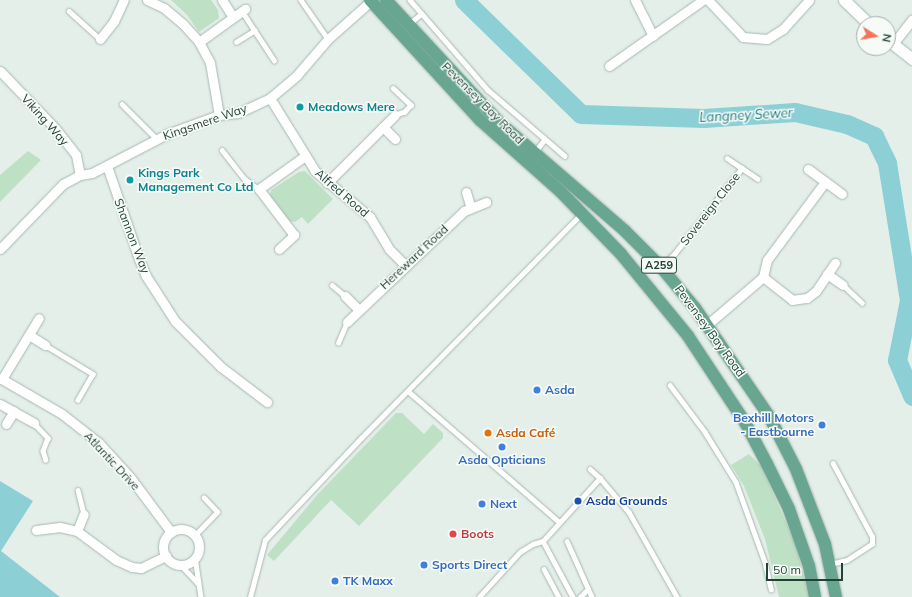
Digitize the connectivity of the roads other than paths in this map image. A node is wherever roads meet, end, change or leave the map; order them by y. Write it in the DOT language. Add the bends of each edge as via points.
graph roads {
  1 [pos="124,0"];
  2 [pos="147,0"];
  3 [pos="222,0"];
  4 [pos="301,0"];
  5 [pos="370,0"];
  6 [pos="386,0"];
  7 [pos="410,0"];
  8 [pos="635,0"];
  9 [pos="703,0"];
  10 [pos="708,0"];
  11 [pos="809,0"];
  12 [pos="844,0"];
  13 [pos="243,10"];
  14 [pos="69,11"];
  15 [pos="421,14"];
  16 [pos="861,16"];
  17 [pos="233,17"];
  18 [pos="912,20"];
  19 [pos="408,25"];
  20 [pos="255,30"];
  21 [pos="653,36"];
  22 [pos="896,36"];
  23 [pos="100,39"];
  24 [pos="328,39"];
  25 [pos="199,42"];
  26 [pos="236,42"];
  27 [pos="896,47"];
  28 [pos="912,59"];
  29 [pos="274,60"];
  30 [pos="609,66"];
  31 [pos="0,71"];
  32 [pos="393,88"];
  33 [pos="270,98"];
  34 [pos="122,104"];
  35 [pos="219,115"];
  36 [pos="395,115"];
  37 [pos="383,127"];
  38 [pos="157,139"];
  39 [pos="395,139"];
  40 [pos="544,140"];
  41 [pos="222,150"];
  42 [pos="534,153"];
  43 [pos="305,156"];
  44 [pos="565,156"];
  45 [pos="727,158"];
  46 [pos="108,166"];
  47 [pos="742,168"];
  48 [pos="808,169"];
  49 [pos="80,175"];
  50 [pos="758,179"];
  51 [pos="825,182"];
  52 [pos="328,183"];
  53 [pos="259,189"];
  54 [pos="466,192"];
  55 [pos="842,194"];
  56 [pos="486,202"];
  57 [pos="471,208"];
  58 [pos="582,213"];
  59 [pos="0,249"];
  60 [pos="279,249"];
  61 [pos="835,263"];
  62 [pos="405,265"];
  63 [pos="661,267"];
  64 [pos="827,274"];
  65 [pos="763,277"];
  66 [pos="332,285"];
  67 [pos="843,285"];
  68 [pos="345,296"];
  69 [pos="862,303"];
  70 [pos="359,310"];
  71 [pos="39,318"];
  72 [pos="347,322"];
  73 [pos="708,324"];
  74 [pos="29,335"];
  75 [pos="338,343"];
  76 [pos="45,345"];
  77 [pos="1,378"];
  78 [pos="670,385"];
  79 [pos="408,391"];
  80 [pos="78,400"];
  81 [pos="267,402"];
  82 [pos="0,404"];
  83 [pos="14,411"];
  84 [pos="34,423"];
  85 [pos="6,424"];
  86 [pos="46,460"];
  87 [pos="833,464"];
  88 [pos="590,468"];
  89 [pos="600,478"];
  90 [pos="78,490"];
  91 [pos="204,498"];
  92 [pos="84,514"];
  93 [pos="559,522"];
  94 [pos="36,530"];
  95 [pos="77,531"];
  96 [pos="171,532"];
  97 [pos="195,535"];
  98 [pos="567,540"];
  99 [pos="542,542"];
  100 [pos="166,556"];
  101 [pos="196,557"];
  102 [pos="830,564"];
  103 [pos="181,565"];
  104 [pos="544,569"];
  105 [pos="198,582"];
  106 [pos="588,589"];
  107 [pos="771,589"];
  108 [pos="201,597"];
  109 [pos="250,597"];
  110 [pos="479,597"];
  111 [pos="559,597"];
  112 [pos="573,597"];
  113 [pos="580,597"];
  114 [pos="592,597"];
  115 [pos="677,597"];
  116 [pos="815,597"];
  117 [pos="836,597"];
  1 -- 23 [label="street" via="114,21"];
  2 -- 25 [label="street" via="164,8 184,24"];
  3 -- 17 [label="street"];
  4 -- 24 [label="lane"];
  5 -- 24 [label="street, Kingsmere Way"];
  5 -- 58 [label="main road, Pevensey Bay Road / A259" via="480,120"];
  6 -- 19 [label="main road, Pevensey Bay Road / A259"];
  7 -- 15 [label="lane"];
  8 -- 21 [label="street"];
  9 -- 21 [label="street"];
  10 -- 11 [label="street" via="743,37 767,39 783,29"];
  12 -- 16 [label="street"];
  13 -- 17 [label="street"];
  13 -- 20 [label="lane"];
  14 -- 23 [label="lane"];
  15 -- 19 [label="lane"];
  15 -- 40 [label="lane" via="488,90"];
  17 -- 25 [label="street"];
  18 -- 22 [label="street"];
  19 -- 42 [label="main road, Pevensey Bay Road / A259" via="469,91"];
  20 -- 26 [label="lane"];
  20 -- 29 [label="lane"];
  21 -- 30 [label="street"];
  24 -- 33 [label="street, Kingsmere Way" via="297,76"];
  25 -- 35 [label="street" via="210,63"];
  27 -- 28 [label="street"];
  31 -- 49 [label="street, Viking Way" via="55,128 76,156"];
  32 -- 36 [label="lane" via="411,105 404,112"];
  33 -- 35 [label="street, Kingsmere Way" via="238,113"];
  33 -- 43 [label="street, Alfred Road"];
  34 -- 38 [label="lane"];
  35 -- 38 [label="street, Kingsmere Way"];
  36 -- 37 [label="street"];
  37 -- 39 [label="street"];
  37 -- 52 [label="street"];
  38 -- 46 [label="street, Kingsmere Way"];
  40 -- 42 [label="lane"];
  40 -- 44 [label="lane"];
  41 -- 53 [label="lane" via="245,179"];
  42 -- 63 [label="main road, Pevensey Bay Road / A259" via="626,231"];
  43 -- 52 [label="street, Alfred Road"];
  43 -- 53 [label="street"];
  45 -- 47 [label="lane, Sovereign Close"];
  46 -- 49 [label="street, Kingsmere Way" via="92,174"];
  46 -- 81 [label="street, Shannon Way" via="146,276 175,321 221,367"];
  47 -- 50 [label="lane, Sovereign Close"];
  47 -- 63 [label="lane, Sovereign Close"];
  48 -- 51 [label="street"];
  49 -- 59 [label="street, Kingsmere Way" via="63,184"];
  51 -- 55 [label="street"];
  51 -- 65 [label="street" via="767,260"];
  52 -- 62 [label="street, Alfred Road" via="370,217 389,249"];
  53 -- 60 [label="street" via="294,235"];
  54 -- 57 [label="street"];
  56 -- 57 [label="street, Hereward Road"];
  57 -- 62 [label="street, Hereward Road" via="464,211"];
  58 -- 79 [label="lane"];
  58 -- 116 [label="main road, Pevensey Bay Road / A259" via="657,295 688,336 746,424 789,509 809,566"];
  61 -- 64 [label="street"];
  62 -- 70 [label="street, Hereward Road"];
  63 -- 73 [label="main road, Pevensey Bay Road / A259"];
  64 -- 65 [label="street" via="806,298 792,300"];
  64 -- 67 [label="street"];
  65 -- 73 [label="street"];
  66 -- 68 [label="lane"];
  67 -- 69 [label="lane"];
  68 -- 70 [label="street"];
  70 -- 72 [label="street, Hereward Road"];
  71 -- 74 [label="street"];
  72 -- 75 [label="lane"];
  73 -- 102 [label="main road, Pevensey Bay Road / A259" via="772,420 812,508"];
  74 -- 76 [label="street"];
  74 -- 77 [label="street"];
  76 -- 80 [label="lane" via="93,374"];
  77 -- 96 [label="street, Atlantic Drive" via="62,414 99,443 130,477"];
  78 -- 107 [label="lane" via="705,432 736,482 765,562"];
  79 -- 93 [label="lane"];
  79 -- 109 [label="lane" via="265,540"];
  82 -- 83 [label="street"];
  83 -- 84 [label="street"];
  83 -- 85 [label="street"];
  84 -- 86 [label="lane" via="48,438 43,451"];
  87 -- 102 [label="lane" via="872,537 872,544 847,560"];
  88 -- 89 [label="lane"];
  89 -- 93 [label="lane"];
  89 -- 115 [label="lane" via="629,512"];
  90 -- 92 [label="lane"];
  91 -- 97 [label="lane" via="217,512"];
  92 -- 95 [label="street"];
  93 -- 99 [label="lane"];
  94 -- 95 [label="street" via="60,528"];
  95 -- 100 [label="street" via="116,560 132,567 141,568"];
  96 -- 97 [label="street" via="186,530"];
  96 -- 100 [label="street" via="163,546"];
  97 -- 101 [label="street" via="199,546"];
  98 -- 106 [label="lane"];
  99 -- 110 [label="lane" via="520,552"];
  99 -- 112 [label="lane"];
  100 -- 103 [label="street" via="175,564"];
  101 -- 103 [label="street"];
  101 -- 105 [label="lane"];
  102 -- 117 [label="main road, Pevensey Bay Road / A259"];
  103 -- 105 [label="lane"];
  104 -- 111 [label="lane"];
  105 -- 108 [label="lane"];
  106 -- 113 [label="lane"];
  106 -- 114 [label="lane"];
}
